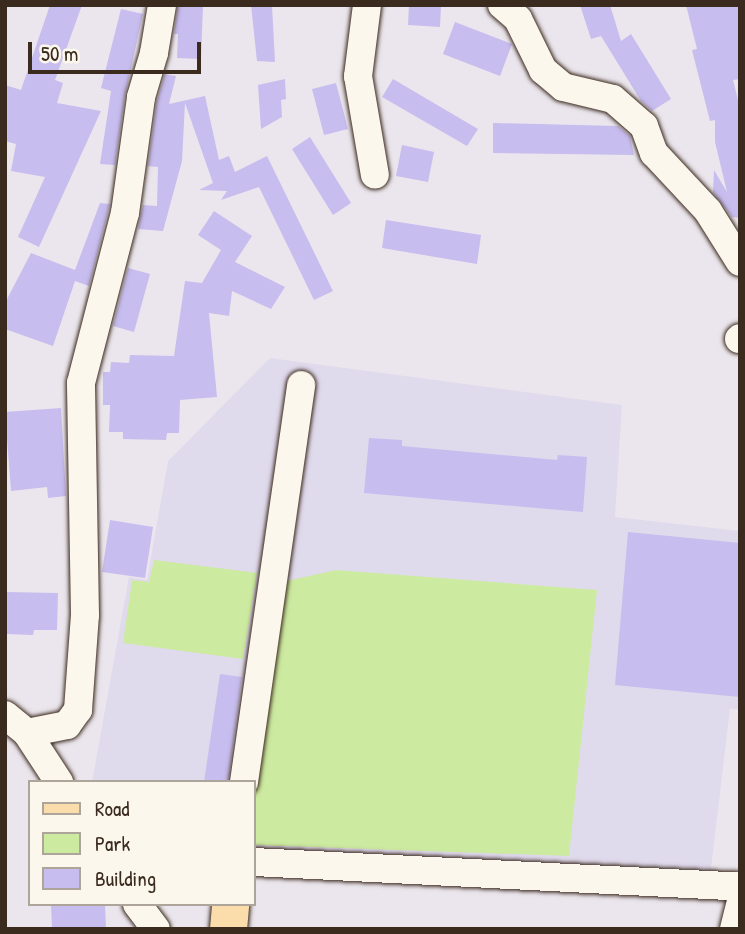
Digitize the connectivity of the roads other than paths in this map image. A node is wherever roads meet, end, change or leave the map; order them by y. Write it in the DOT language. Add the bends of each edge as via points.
graph roads {
  1 [pos="162,5"];
  2 [pos="368,5"];
  3 [pos="502,5"];
  4 [pos="375,175"];
  5 [pos="740,262"];
  6 [pos="301,385"];
  7 [pos="16,724"];
  8 [pos="58,780"];
  9 [pos="244,780"];
  10 [pos="256,862"];
  11 [pos="740,887"];
  12 [pos="740,905"];
  13 [pos="139,906"];
  14 [pos="230,906"];
  15 [pos="156,929"];
  16 [pos="228,929"];
  17 [pos="734,929"];
  1 -- 7 [label="street" via="141,97 125,213 81,383 85,615 78,710 68,725"];
  2 -- 4 [label="street" via="358,76"];
  3 -- 5 [label="street" via="518,19 543,70 564,87 614,99 644,125 654,153 708,211"];
  6 -- 9 [label="street"];
  7 -- 8 [label="street"];
  10 -- 11 [label="street"];
  12 -- 17 [label="street"];
  13 -- 15 [label="street"];
  14 -- 16 [label="main road"];
}
